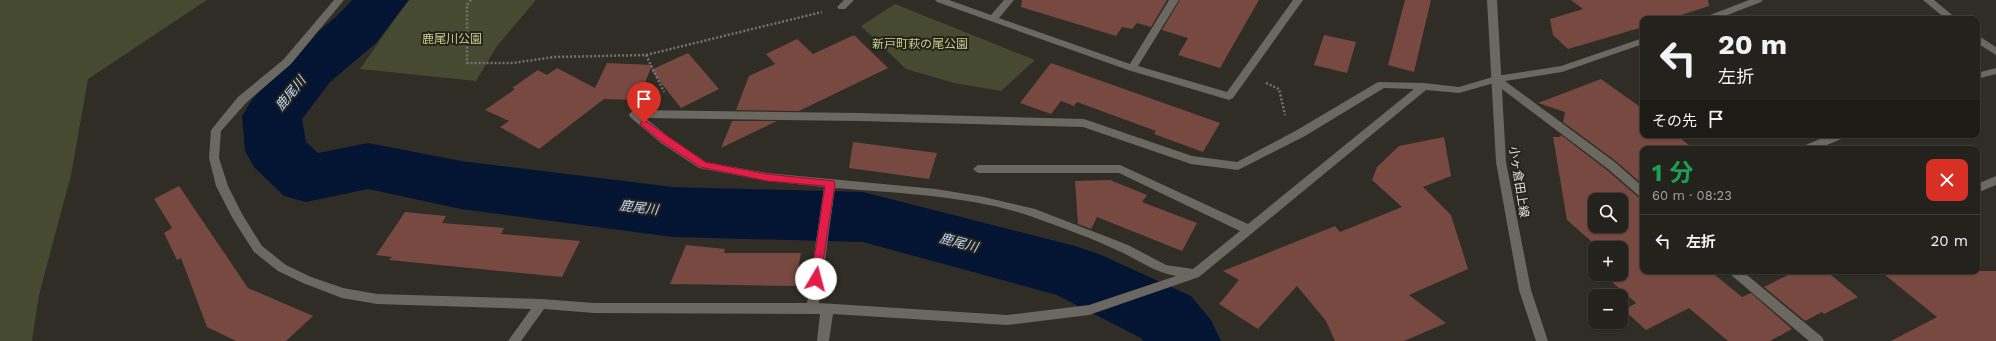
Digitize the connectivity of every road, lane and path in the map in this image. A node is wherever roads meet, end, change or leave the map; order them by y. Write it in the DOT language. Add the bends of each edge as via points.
graph roads {
  1 [pos="339,0"];
  2 [pos="470,0"];
  3 [pos="849,0"];
  4 [pos="940,0"];
  5 [pos="1009,0"];
  6 [pos="1174,0"];
  7 [pos="1298,0"];
  8 [pos="1492,0"];
  9 [pos="1758,0"];
  10 [pos="1928,0"];
  11 [pos="842,7"];
  12 [pos="1716,16"];
  13 [pos="1948,16"];
  14 [pos="994,18"];
  15 [pos="1980,40"];
  16 [pos="1640,42"];
  17 [pos="1996,52"];
  18 [pos="646,55"];
  19 [pos="1132,68"];
  20 [pos="1996,71"];
  21 [pos="1244,73"];
  22 [pos="1980,75"];
  23 [pos="1496,79"];
  24 [pos="1424,86"];
  25 [pos="675,115"];
  26 [pos="1302,133"];
  27 [pos="1833,138"];
  28 [pos="1814,146"];
  29 [pos="978,169"];
  30 [pos="1996,180"];
  31 [pos="830,184"];
  32 [pos="1980,188"];
  33 [pos="1640,190"];
  34 [pos="1249,230"];
  35 [pos="1195,274"];
  36 [pos="1738,274"];
  37 [pos="541,304"];
  38 [pos="812,308"];
  39 [pos="827,309"];
  40 [pos="514,341"];
  41 [pos="823,341"];
  42 [pos="1542,341"];
  43 [pos="1818,341"];
  1 -- 37 [label="street" via="287,62 242,100 216,130 214,158 222,186 258,249 282,268 342,293 377,299"];
  2 -- 18 [label="path" via="467,5 467,63 513,63 554,57"];
  3 -- 11 [label="street"];
  4 -- 14 [label="street"];
  5 -- 14 [label="street"];
  6 -- 19 [label="street"];
  7 -- 21 [label="street"];
  8 -- 23 [label="street, 小ヶ倉田上線"];
  9 -- 12 [label="street"];
  10 -- 13 [label="street"];
  11 -- 18 [label="path"];
  14 -- 19 [label="street"];
  15 -- 17 [label="street"];
  16 -- 23 [label="street" via="1562,69"];
  18 -- 25 [label="path"];
  19 -- 21 [label="street" via="1230,96"];
  20 -- 22 [label="street"];
  21 -- 26 [label="path" via="1279,89 1284,113"];
  23 -- 24 [label="street" via="1459,90"];
  23 -- 33 [label="street" via="1612,166"];
  23 -- 42 [label="street, 小ヶ倉田上線" via="1501,162 1525,290"];
  24 -- 26 [label="street" via="1382,84"];
  24 -- 34 [label="street"];
  25 -- 26 [label="street" via="1084,123 1191,160 1238,166"];
  25 -- 31 [label="street" via="634,114 665,140 703,165 767,177"];
  27 -- 28 [label="street"];
  29 -- 34 [label="street" via="1120,169"];
  30 -- 32 [label="street"];
  31 -- 35 [label="street" via="936,193 1031,212 1124,248 1164,269"];
  31 -- 38 [label="street"];
  34 -- 35 [label="street"];
  35 -- 39 [label="street" via="1089,310 1007,320"];
  36 -- 43 [label="street"];
  37 -- 38 [label="street" via="594,308"];
  37 -- 40 [label="street"];
  38 -- 39 [label="street"];
  39 -- 41 [label="street"];
}
